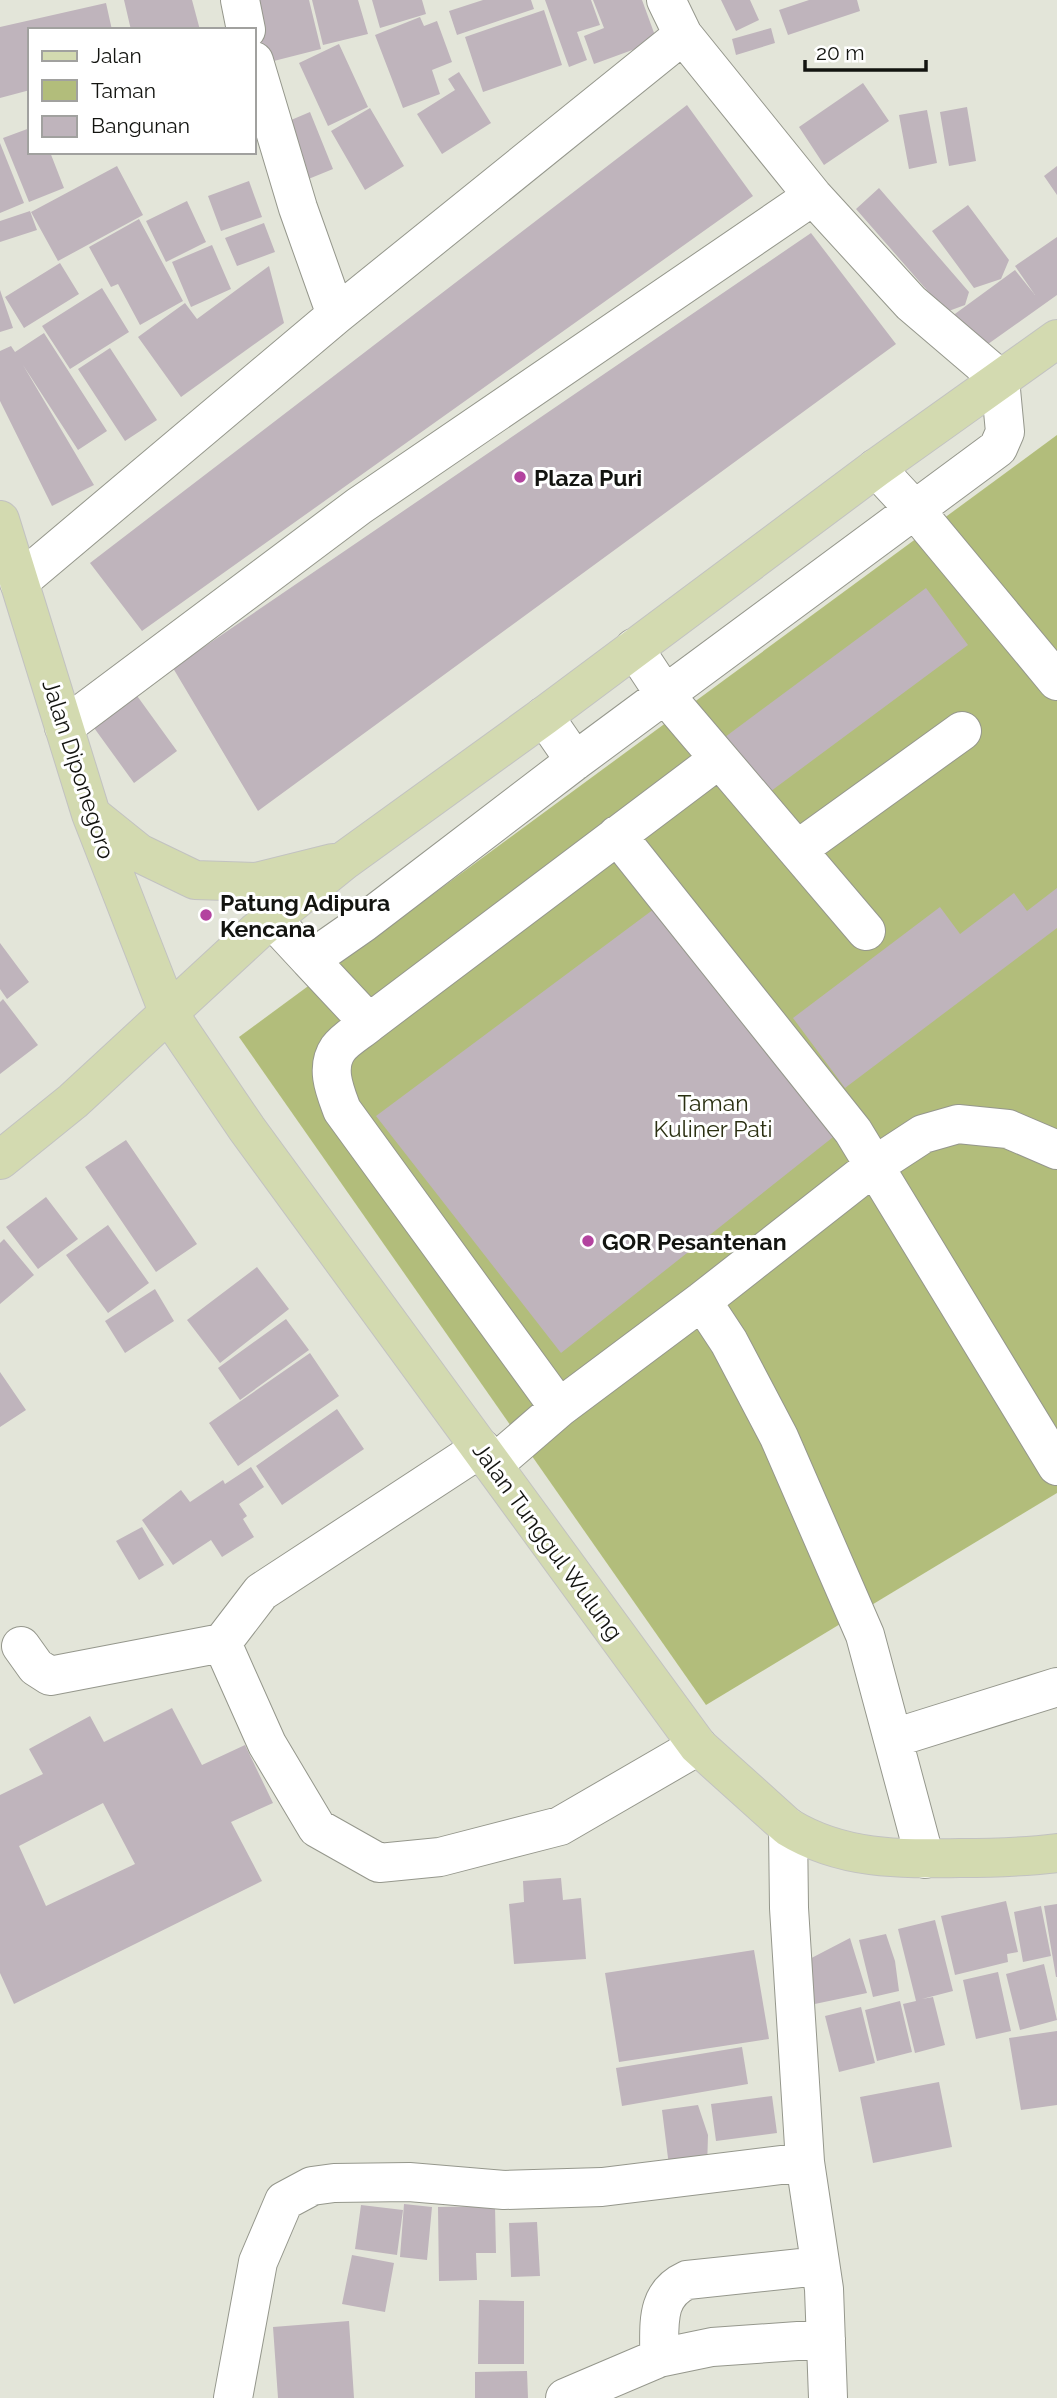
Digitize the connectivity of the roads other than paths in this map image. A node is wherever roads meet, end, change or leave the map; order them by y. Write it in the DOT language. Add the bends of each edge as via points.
graph roads {
  1 [pos="240,0"];
  2 [pos="666,0"];
  3 [pos="246,28"];
  4 [pos="683,35"];
  5 [pos="256,68"];
  6 [pos="813,196"];
  7 [pos="336,315"];
  8 [pos="1057,339"];
  9 [pos="1000,379"];
  10 [pos="876,468"];
  11 [pos="915,510"];
  12 [pos="0,520"];
  13 [pos="11,573"];
  14 [pos="634,648"];
  15 [pos="1057,681"];
  16 [pos="665,695"];
  17 [pos="544,716"];
  18 [pos="64,727"];
  19 [pos="962,731"];
  20 [pos="719,759"];
  21 [pos="575,761"];
  22 [pos="91,814"];
  23 [pos="617,835"];
  24 [pos="797,850"];
  25 [pos="345,860"];
  26 [pos="272,919"];
  27 [pos="866,931"];
  28 [pos="310,960"];
  29 [pos="169,1014"];
  30 [pos="369,1023"];
  31 [pos="1057,1150"];
  32 [pos="0,1160"];
  33 [pos="874,1166"];
  34 [pos="702,1301"];
  35 [pos="559,1408"];
  36 [pos="487,1457"];
  37 [pos="1057,1466"];
  38 [pos="222,1643"];
  39 [pos="21,1646"];
  40 [pos="1057,1688"];
  41 [pos="894,1738"];
  42 [pos="698,1746"];
  43 [pos="788,1827"];
  44 [pos="1057,1853"];
  45 [pos="925,1859"];
  46 [pos="805,2162"];
  47 [pos="820,2266"];
  48 [pos="826,2339"];
  49 [pos="659,2358"];
  50 [pos="233,2398"];
  51 [pos="565,2398"];
  52 [pos="828,2398"];
  1 -- 3 [label="street"];
  2 -- 4 [label="street"];
  4 -- 6 [label="street"];
  4 -- 7 [label="street"];
  5 -- 7 [label="street"];
  6 -- 9 [label="street" via="911,303"];
  6 -- 18 [label="street" via="359,506"];
  7 -- 13 [label="street"];
  8 -- 9 [label="main road"];
  9 -- 10 [label="main road"];
  9 -- 11 [label="street" via="1004,432 998,448"];
  10 -- 11 [label="street"];
  10 -- 14 [label="main road"];
  11 -- 15 [label="street"];
  11 -- 16 [label="street"];
  12 -- 13 [label="main road, Jalan Diponegoro"];
  13 -- 18 [label="main road, Jalan Diponegoro"];
  14 -- 16 [label="street"];
  14 -- 17 [label="main road"];
  16 -- 20 [label="street"];
  16 -- 21 [label="street"];
  17 -- 21 [label="street"];
  17 -- 25 [label="main road"];
  18 -- 22 [label="main road, Jalan Diponegoro"];
  19 -- 24 [label="street"];
  20 -- 23 [label="street"];
  20 -- 24 [label="street"];
  21 -- 28 [label="street"];
  22 -- 25 [label="main road" via="139,853 195,880 256,882"];
  22 -- 29 [label="main road, Jalan Diponegoro"];
  23 -- 30 [label="street"];
  23 -- 33 [label="street" via="853,1131"];
  24 -- 27 [label="street"];
  25 -- 26 [label="main road"];
  26 -- 28 [label="street"];
  26 -- 29 [label="main road"];
  28 -- 30 [label="street"];
  29 -- 32 [label="main road"];
  29 -- 36 [label="main road, Jalan Tunggul Wulung" via="247,1129"];
  30 -- 35 [label="street" via="338,1049 332,1066 342,1110"];
  31 -- 33 [label="street" via="1008,1129 958,1124 923,1134"];
  33 -- 34 [label="street"];
  33 -- 37 [label="street"];
  34 -- 35 [label="street"];
  34 -- 41 [label="street" via="746,1373 807,1498 865,1635"];
  35 -- 36 [label="street"];
  36 -- 38 [label="street" via="261,1592"];
  36 -- 42 [label="main road, Jalan Tunggul Wulung"];
  38 -- 39 [label="street" via="50,1676 36,1667"];
  38 -- 42 [label="street" via="267,1744 317,1828 379,1863 440,1857 560,1826"];
  40 -- 41 [label="street"];
  41 -- 45 [label="street"];
  42 -- 43 [label="main road, Jalan Tunggul Wulung"];
  43 -- 45 [label="main road, Jalan Tunggul Wulung" via="836,1849 891,1859"];
  43 -- 46 [label="street"];
  44 -- 45 [label="main road, Jalan Tunggul Wulung"];
  46 -- 47 [label="street"];
  46 -- 50 [label="street" via="602,2188 504,2190 409,2182 312,2186 284,2201 258,2262"];
  47 -- 48 [label="street"];
  47 -- 49 [label="street" via="687,2280 674,2286 665,2296"];
  48 -- 49 [label="street" via="712,2347"];
  48 -- 52 [label="street"];
  49 -- 51 [label="street"];
}
